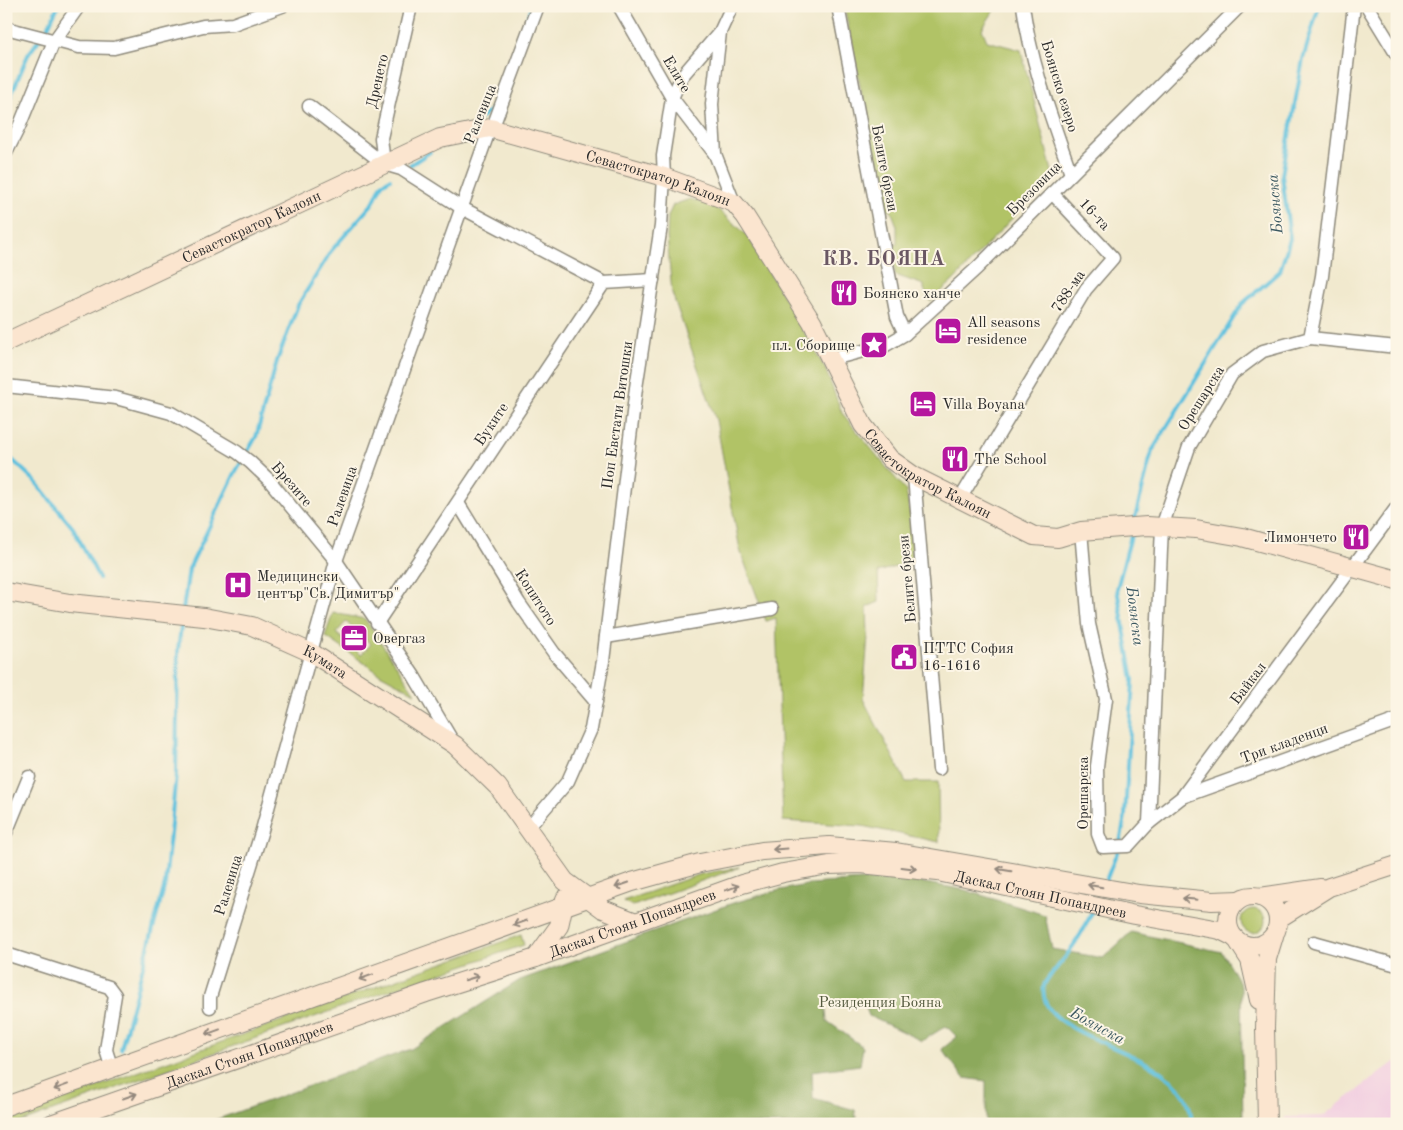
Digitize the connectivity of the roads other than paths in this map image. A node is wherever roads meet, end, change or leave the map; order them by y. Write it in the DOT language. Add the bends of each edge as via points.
graph roads {
  1 [pos="79,6"];
  2 [pos="282,6"];
  3 [pos="411,6"];
  4 [pos="538,6"];
  5 [pos="619,6"];
  6 [pos="732,6"];
  7 [pos="838,6"];
  8 [pos="1023,6"];
  9 [pos="1240,6"];
  10 [pos="1354,6"];
  11 [pos="1367,6"];
  12 [pos="6,28"];
  13 [pos="720,32"];
  14 [pos="54,41"];
  15 [pos="1397,55"];
  16 [pos="672,98"];
  17 [pos="309,106"];
  18 [pos="490,128"];
  19 [pos="6,153"];
  20 [pos="715,154"];
  21 [pos="384,164"];
  22 [pos="1071,174"];
  23 [pos="664,177"];
  24 [pos="1052,193"];
  25 [pos="734,203"];
  26 [pos="462,208"];
  27 [pos="1113,258"];
  28 [pos="653,280"];
  29 [pos="604,283"];
  30 [pos="904,334"];
  31 [pos="1310,338"];
  32 [pos="6,342"];
  33 [pos="1397,347"];
  34 [pos="829,360"];
  35 [pos="6,386"];
  36 [pos="914,476"];
  37 [pos="960,499"];
  38 [pos="458,503"];
  39 [pos="1397,507"];
  40 [pos="1155,527"];
  41 [pos="1082,531"];
  42 [pos="336,561"];
  43 [pos="1353,568"];
  44 [pos="1397,580"];
  45 [pos="6,592"];
  46 [pos="772,609"];
  47 [pos="377,624"];
  48 [pos="606,637"];
  49 [pos="312,653"];
  50 [pos="596,702"];
  51 [pos="1397,720"];
  52 [pos="455,745"];
  53 [pos="940,769"];
  54 [pos="29,777"];
  55 [pos="1182,798"];
  56 [pos="1149,823"];
  57 [pos="528,828"];
  58 [pos="6,833"];
  59 [pos="1103,847"];
  60 [pos="1397,865"];
  61 [pos="565,881"];
  62 [pos="1329,888"];
  63 [pos="1260,897"];
  64 [pos="585,898"];
  65 [pos="1239,900"];
  66 [pos="565,906"];
  67 [pos="1278,919"];
  68 [pos="636,922"];
  69 [pos="1274,936"];
  70 [pos="1236,939"];
  71 [pos="1314,942"];
  72 [pos="6,954"];
  73 [pos="536,958"];
  74 [pos="1397,966"];
  75 [pos="210,1007"];
  76 [pos="1265,1028"];
  77 [pos="112,1069"];
  78 [pos="6,1106"];
  79 [pos="51,1124"];
  80 [pos="1267,1124"];
  1 -- 14 [label="street"];
  2 -- 14 [label="street" via="233,24 203,26 114,48 80,47"];
  3 -- 21 [label="street, Дренето" via="381,138"];
  4 -- 18 [label="street, Ралевица"];
  5 -- 16 [label="street, Елите"];
  6 -- 13 [label="street, Поп Евстати Витошки"];
  7 -- 30 [label="street, Белите брези" via="897,317"];
  8 -- 22 [label="street, Боянско езеро" via="1045,96"];
  9 -- 22 [label="street, Брезовица"];
  10 -- 31 [label="street" via="1322,276"];
  11 -- 15 [label="street"];
  12 -- 14 [label="street"];
  13 -- 16 [label="street, Поп Евстати Витошки" via="682,76"];
  13 -- 20 [label="street" via="712,104"];
  14 -- 19 [label="street" via="20,127"];
  16 -- 20 [label="street, Елите"];
  16 -- 23 [label="street, Поп Евстати Витошки" via="662,156"];
  17 -- 21 [label="street"];
  18 -- 21 [label="main road, Севастократор Калоян" via="440,138"];
  18 -- 23 [label="main road, Севастократор Калоян"];
  18 -- 26 [label="street, Ралевица"];
  20 -- 25 [label="street"];
  21 -- 26 [label="street" via="401,169"];
  21 -- 32 [label="main road, Севастократор Калоян"];
  22 -- 24 [label="street, Брезовица"];
  23 -- 25 [label="main road, Севастократор Калоян"];
  23 -- 28 [label="street, Поп Евстати Витошки"];
  24 -- 27 [label="street, 16-та"];
  24 -- 30 [label="street, Брезовица" via="977,268"];
  25 -- 34 [label="main road, Севастократор Калоян" via="812,322"];
  26 -- 29 [label="street"];
  26 -- 42 [label="street, Ралевица"];
  27 -- 37 [label="street, 788-ма" via="1086,289"];
  28 -- 29 [label="street"];
  28 -- 48 [label="street, Поп Евстати Витошки" via="636,388"];
  29 -- 38 [label="street, Буките"];
  30 -- 34 [label="street, Брезовица" via="886,345"];
  31 -- 33 [label="street"];
  31 -- 40 [label="street, Орешарска" via="1263,351 1232,374 1190,447"];
  34 -- 36 [label="main road, Севастократор Калоян" via="872,438 890,459"];
  35 -- 42 [label="street, Брезите" via="116,398 171,413 250,462 269,480"];
  36 -- 37 [label="main road, Севастократор Калоян"];
  36 -- 53 [label="street, Белите брези"];
  37 -- 41 [label="main road, Севастократор Калоян" via="1034,536 1058,538"];
  38 -- 47 [label="street, Буките"];
  38 -- 50 [label="street, Копитото" via="519,603 554,653"];
  39 -- 43 [label="street, Байкал"];
  40 -- 41 [label="main road, Севастократор Калоян"];
  40 -- 43 [label="main road, Севастократор Калоян" via="1196,529 1242,537"];
  40 -- 56 [label="street, Орешарска"];
  41 -- 59 [label="street, Орешарска" via="1089,624 1106,699 1097,766 1098,834"];
  42 -- 47 [label="street, Брезите"];
  42 -- 49 [label="street, Ралевица"];
  43 -- 44 [label="main road, Севастократор Калоян"];
  43 -- 55 [label="street, Байкал"];
  45 -- 49 [label="main road, Кумата" via="252,626"];
  46 -- 48 [label="street"];
  47 -- 52 [label="street, Брезите" via="414,676"];
  48 -- 50 [label="street, Поп Евстати Витошки"];
  49 -- 52 [label="main road, Кумата"];
  49 -- 75 [label="street, Ралевица" via="210,997"];
  50 -- 57 [label="street, Поп Евстати Витошки" via="591,728 568,780"];
  51 -- 55 [label="street, Три кладенци"];
  52 -- 57 [label="main road, Кумата" via="498,787"];
  54 -- 58 [label="street"];
  55 -- 56 [label="street, Байкал"];
  56 -- 59 [label="street, Байкал" via="1128,846"];
  57 -- 61 [label="main road, Кумата"];
  60 -- 62 [label="main road"];
  61 -- 64 [label="main road, Кумата"];
  61 -- 66 [label="main road"];
  62 -- 63 [label="main road"];
  62 -- 67 [label="main road"];
  63 -- 65 [label="main road"];
  63 -- 67 [label="main road" via="1272,906"];
  65 -- 64 [label="main road, Даскал Стоян Попандреев, one-way" via="1212,901 1139,894 896,852 829,846 762,851 700,863"];
  64 -- 66 [label="main road, Даскал Стоян Попандреев"];
  64 -- 68 [label="main road, Кумата"];
  65 -- 70 [label="main road" via="1228,914 1228,923"];
  66 -- 73 [label="main road" via="559,926"];
  66 -- 77 [label="main road, Даскал Стоян Попандреев, one-way"];
  67 -- 69 [label="main road"];
  68 -- 70 [label="main road, Даскал Стоян Попандреев, one-way" via="742,884 783,873 829,865 861,864 938,872 1220,930"];
  68 -- 73 [label="main road, Даскал Стоян Попандреев"];
  69 -- 70 [label="main road" via="1254,947"];
  69 -- 76 [label="main road" via="1267,958"];
  70 -- 76 [label="main road" via="1250,960"];
  71 -- 74 [label="street"];
  72 -- 77 [label="street" via="109,987 115,995 106,1050"];
  79 -- 73 [label="main road, Даскал Стоян Попандреев, one-way" via="426,993"];
  76 -- 80 [label="main road"];
  77 -- 78 [label="main road, Даскал Стоян Попандреев, one-way"];
}
